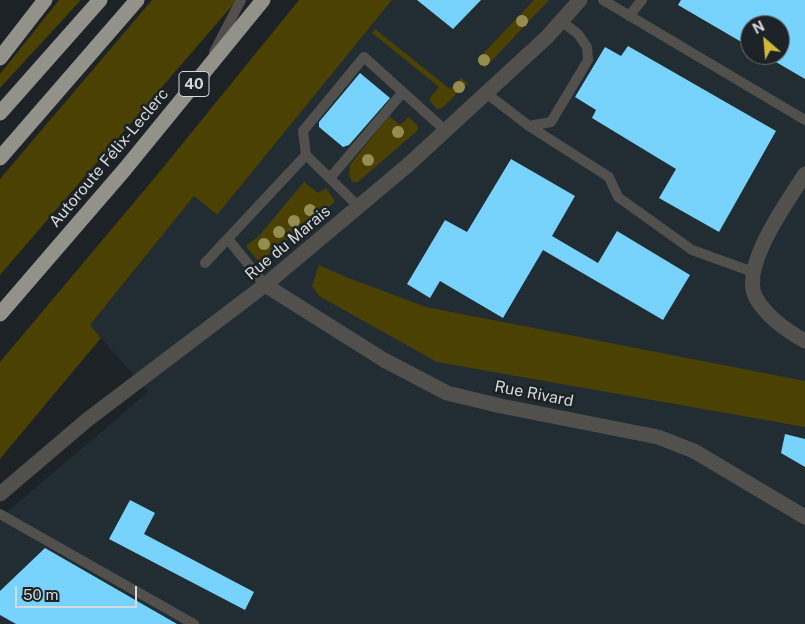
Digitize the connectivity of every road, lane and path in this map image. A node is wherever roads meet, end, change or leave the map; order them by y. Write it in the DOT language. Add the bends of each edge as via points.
graph roads {
  1 [pos="45,0"];
  2 [pos="100,0"];
  3 [pos="137,0"];
  4 [pos="241,0"];
  5 [pos="263,0"];
  6 [pos="580,0"];
  7 [pos="603,0"];
  8 [pos="642,0"];
  9 [pos="630,16"];
  10 [pos="561,21"];
  11 [pos="0,58"];
  12 [pos="202,75"];
  13 [pos="403,92"];
  14 [pos="486,93"];
  15 [pos="0,113"];
  16 [pos="805,120"];
  17 [pos="529,126"];
  18 [pos="446,131"];
  19 [pos="306,155"];
  20 [pos="0,158"];
  21 [pos="805,174"];
  22 [pos="330,178"];
  23 [pos="359,207"];
  24 [pos="228,239"];
  25 [pos="205,263"];
  26 [pos="753,272"];
  27 [pos="265,285"];
  28 [pos="0,314"];
  29 [pos="805,341"];
  30 [pos="0,494"];
  31 [pos="0,514"];
  32 [pos="805,517"];
  33 [pos="194,624"];
  1 -- 11 [label="highway"];
  2 -- 15 [label="highway"];
  3 -- 20 [label="highway"];
  4 -- 12 [label="lane"];
  5 -- 12 [label="highway, Autoroute Félix-Leclerc / 40"];
  6 -- 10 [label="street, Rue du Marais"];
  7 -- 9 [label="lane"];
  8 -- 9 [label="lane"];
  9 -- 16 [label="lane"];
  10 -- 14 [label="street, Rue du Marais"];
  10 -- 17 [label="lane" via="578,34 587,47 588,60 551,122"];
  12 -- 28 [label="highway, Autoroute Félix-Leclerc / 40"];
  13 -- 18 [label="lane"];
  13 -- 19 [label="lane" via="364,57 303,131"];
  13 -- 22 [label="lane"];
  14 -- 17 [label="lane"];
  14 -- 18 [label="street, Rue du Marais"];
  17 -- 26 [label="lane" via="609,177 618,197 692,250"];
  18 -- 23 [label="street, Rue du Marais"];
  19 -- 22 [label="lane"];
  19 -- 24 [label="lane"];
  21 -- 26 [label="street" via="761,246"];
  22 -- 23 [label="lane"];
  23 -- 27 [label="street, Rue du Marais"];
  24 -- 25 [label="lane"];
  24 -- 27 [label="lane"];
  26 -- 29 [label="street" via="756,297 771,316"];
  27 -- 30 [label="street, Rue du Marais" via="86,420"];
  27 -- 32 [label="street, Rue Rivard" via="384,360 447,393 658,437 694,451"];
  31 -- 33 [label="lane"];
}
